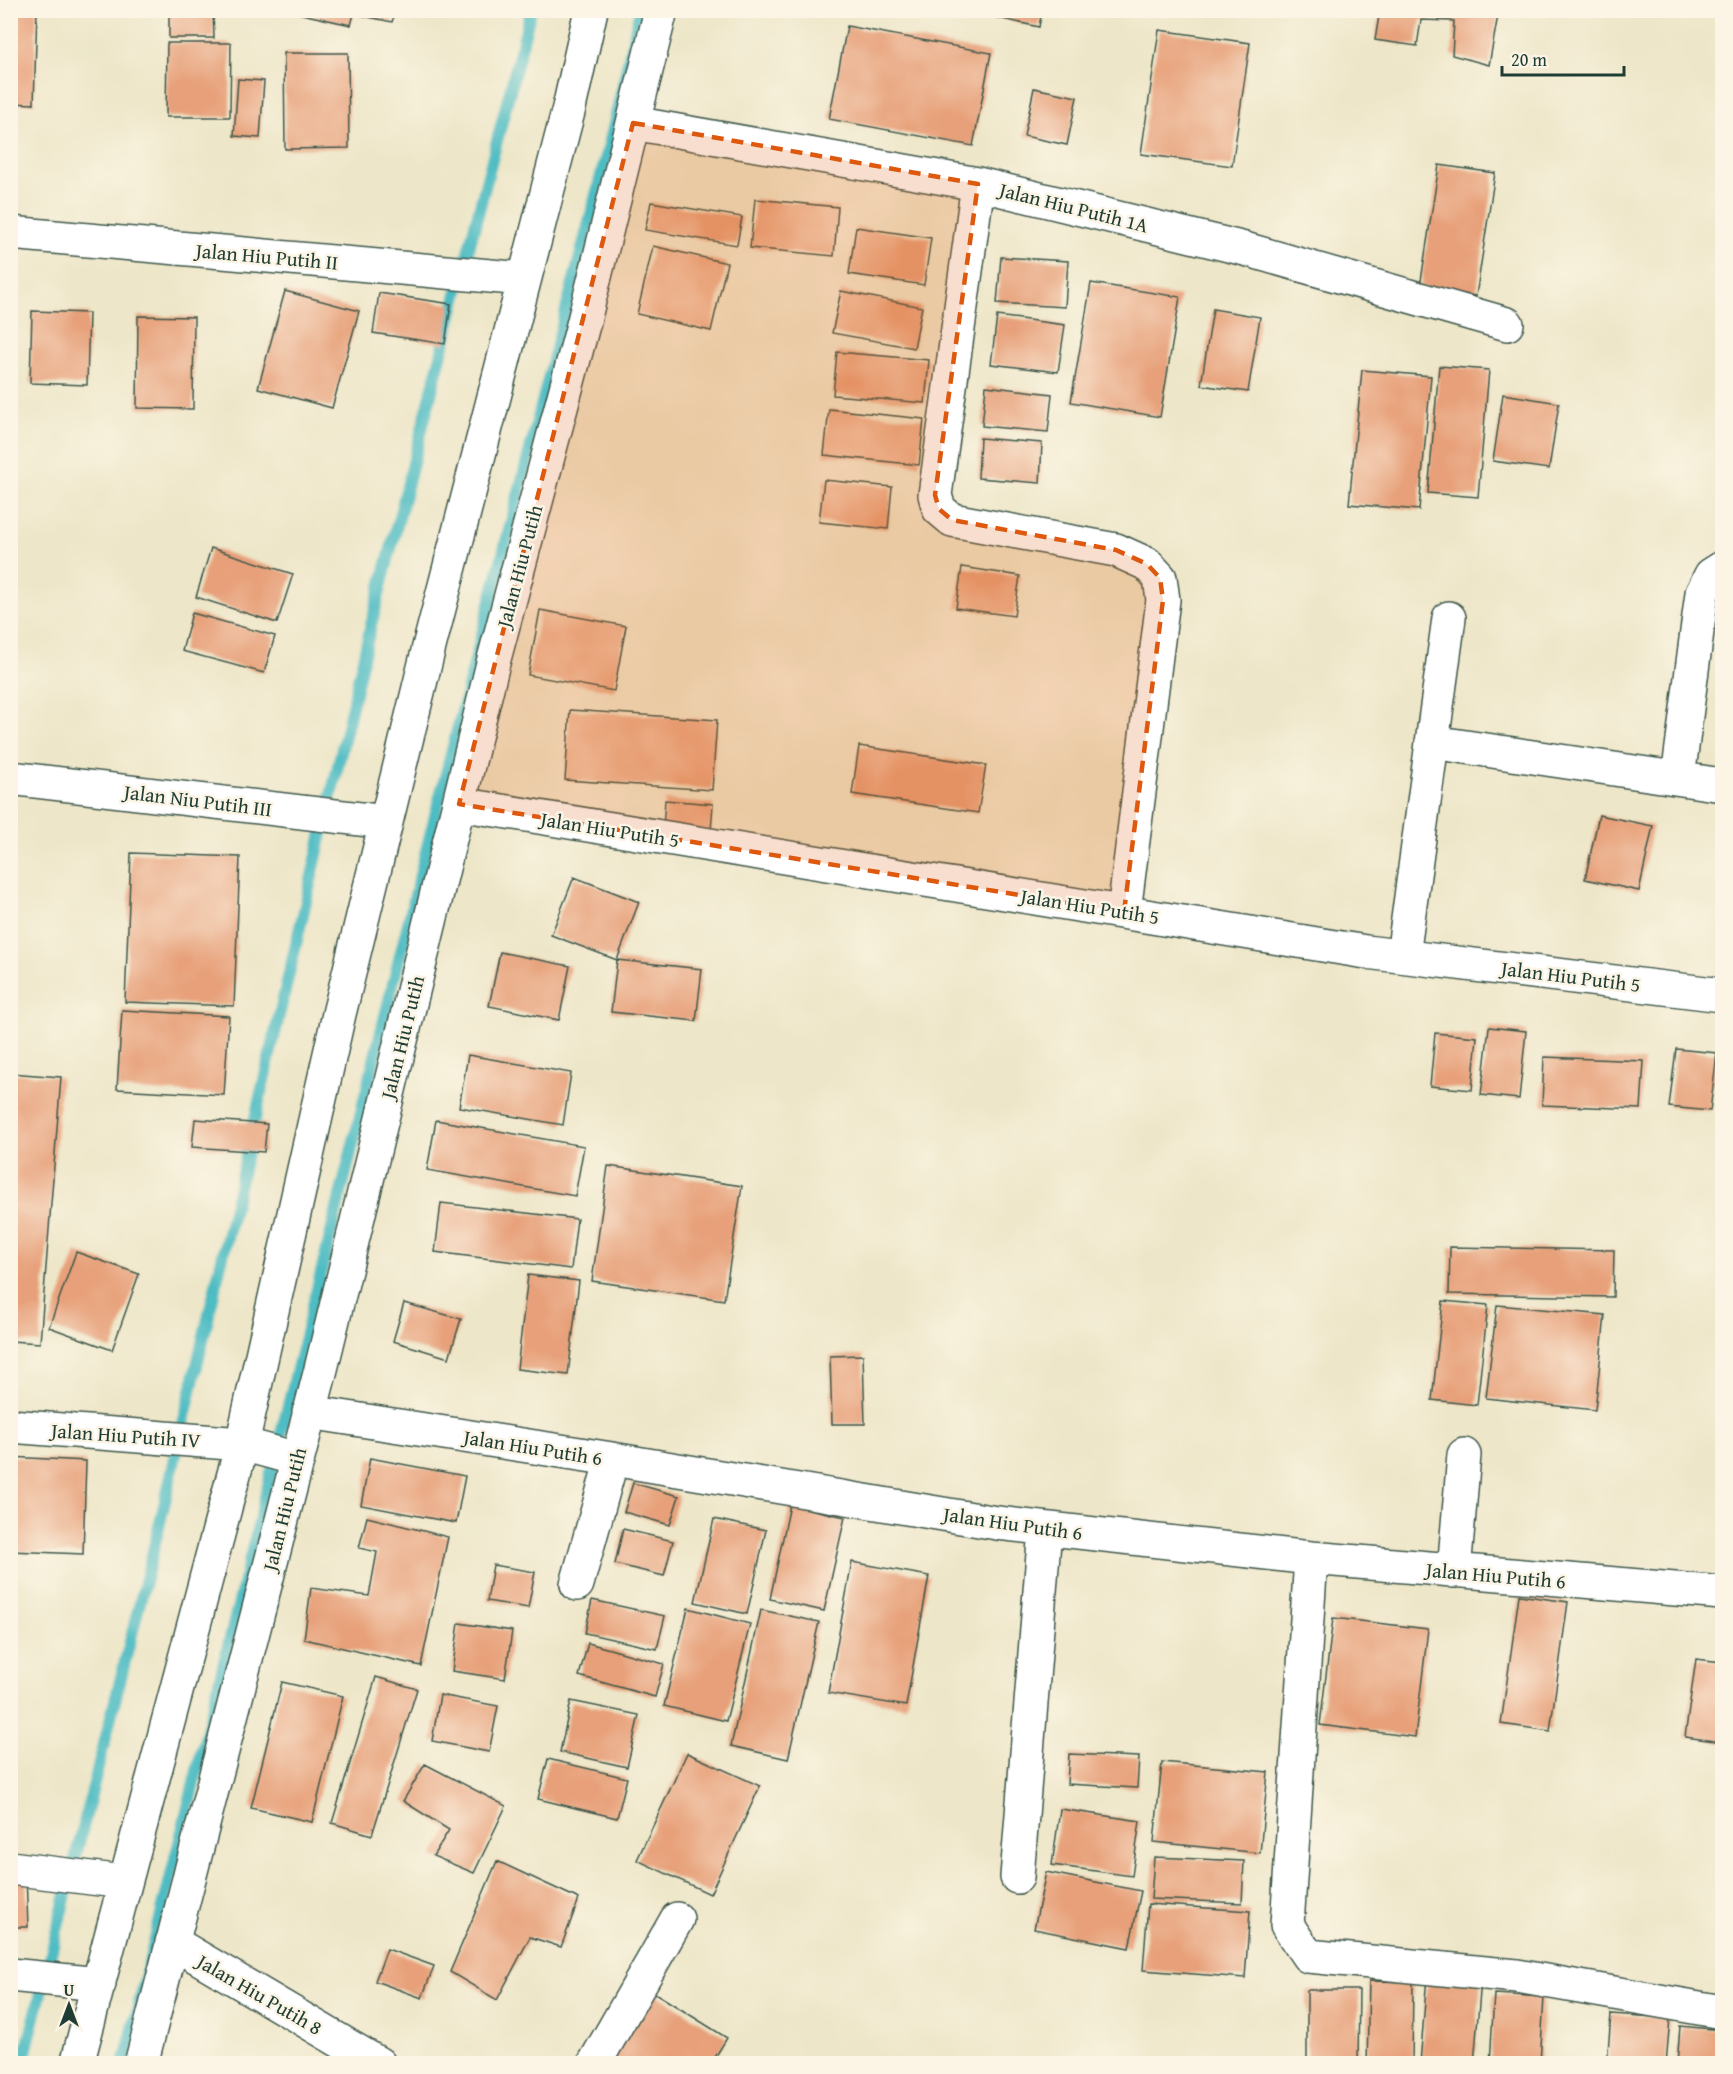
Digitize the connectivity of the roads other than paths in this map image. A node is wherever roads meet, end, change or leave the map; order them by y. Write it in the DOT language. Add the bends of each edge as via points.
graph roads {
  1 [pos="591,10"];
  2 [pos="661,10"];
  3 [pos="633,123"];
  4 [pos="978,184"];
  5 [pos="10,233"];
  6 [pos="524,279"];
  7 [pos="1507,324"];
  8 [pos="1722,568"];
  9 [pos="1449,618"];
  10 [pos="1432,742"];
  11 [pos="10,778"];
  12 [pos="1678,778"];
  13 [pos="1722,785"];
  14 [pos="459,804"];
  15 [pos="386,822"];
  16 [pos="1124,912"];
  17 [pos="1403,956"];
  18 [pos="1722,995"];
  19 [pos="309,1412"];
  20 [pos="10,1426"];
  21 [pos="242,1444"];
  22 [pos="1464,1455"];
  23 [pos="297,1459"];
  24 [pos="612,1459"];
  25 [pos="1045,1529"];
  26 [pos="1311,1558"];
  27 [pos="1454,1571"];
  28 [pos="577,1584"];
  29 [pos="1722,1593"];
  30 [pos="10,1868"];
  31 [pos="1017,1877"];
  32 [pos="124,1882"];
  33 [pos="677,1919"];
  34 [pos="172,1942"];
  35 [pos="10,1975"];
  36 [pos="99,1984"];
  37 [pos="1722,2012"];
  38 [pos="77,2064"];
  39 [pos="141,2064"];
  40 [pos="379,2064"];
  41 [pos="594,2064"];
  1 -- 6 [label="street"];
  2 -- 3 [label="street, Jalan Hiu Putih"];
  3 -- 4 [label="street, Jalan Hiu Putih 1A"];
  3 -- 14 [label="street, Jalan Hiu Putih"];
  4 -- 7 [label="street, Jalan Hiu Putih 1A" via="1245,249"];
  4 -- 16 [label="street" via="935,495 939,509 952,520 1116,550 1147,564 1160,578 1164,600"];
  5 -- 6 [label="street, Jalan Hiu Putih II"];
  6 -- 15 [label="street"];
  8 -- 12 [label="street" via="1711,575 1702,593"];
  9 -- 10 [label="street"];
  10 -- 12 [label="street"];
  10 -- 17 [label="street"];
  11 -- 15 [label="street, Jalan Niu Putih III"];
  12 -- 13 [label="street"];
  14 -- 16 [label="street, Jalan Hiu Putih 5"];
  14 -- 19 [label="street, Jalan Hiu Putih"];
  15 -- 21 [label="street"];
  16 -- 17 [label="street, Jalan Hiu Putih 5"];
  17 -- 18 [label="street, Jalan Hiu Putih 5"];
  19 -- 23 [label="street, Jalan Hiu Putih"];
  19 -- 24 [label="street, Jalan Hiu Putih 6"];
  20 -- 21 [label="street, Jalan Hiu Putih IV"];
  21 -- 23 [label="street, Jalan Hiu Putih IV"];
  21 -- 32 [label="street"];
  22 -- 27 [label="street"];
  23 -- 34 [label="street, Jalan Hiu Putih"];
  24 -- 25 [label="street, Jalan Hiu Putih 6"];
  24 -- 28 [label="street"];
  25 -- 26 [label="street, Jalan Hiu Putih 6"];
  25 -- 31 [label="street"];
  26 -- 27 [label="street, Jalan Hiu Putih 6"];
  26 -- 37 [label="street" via="1287,1925 1308,1956 1517,1976"];
  27 -- 29 [label="street, Jalan Hiu Putih 6"];
  30 -- 32 [label="street"];
  32 -- 36 [label="street"];
  33 -- 41 [label="street"];
  34 -- 39 [label="street, Jalan Hiu Putih"];
  34 -- 40 [label="street, Jalan Hiu Putih 8"];
  35 -- 36 [label="street"];
  36 -- 38 [label="street"];
}
